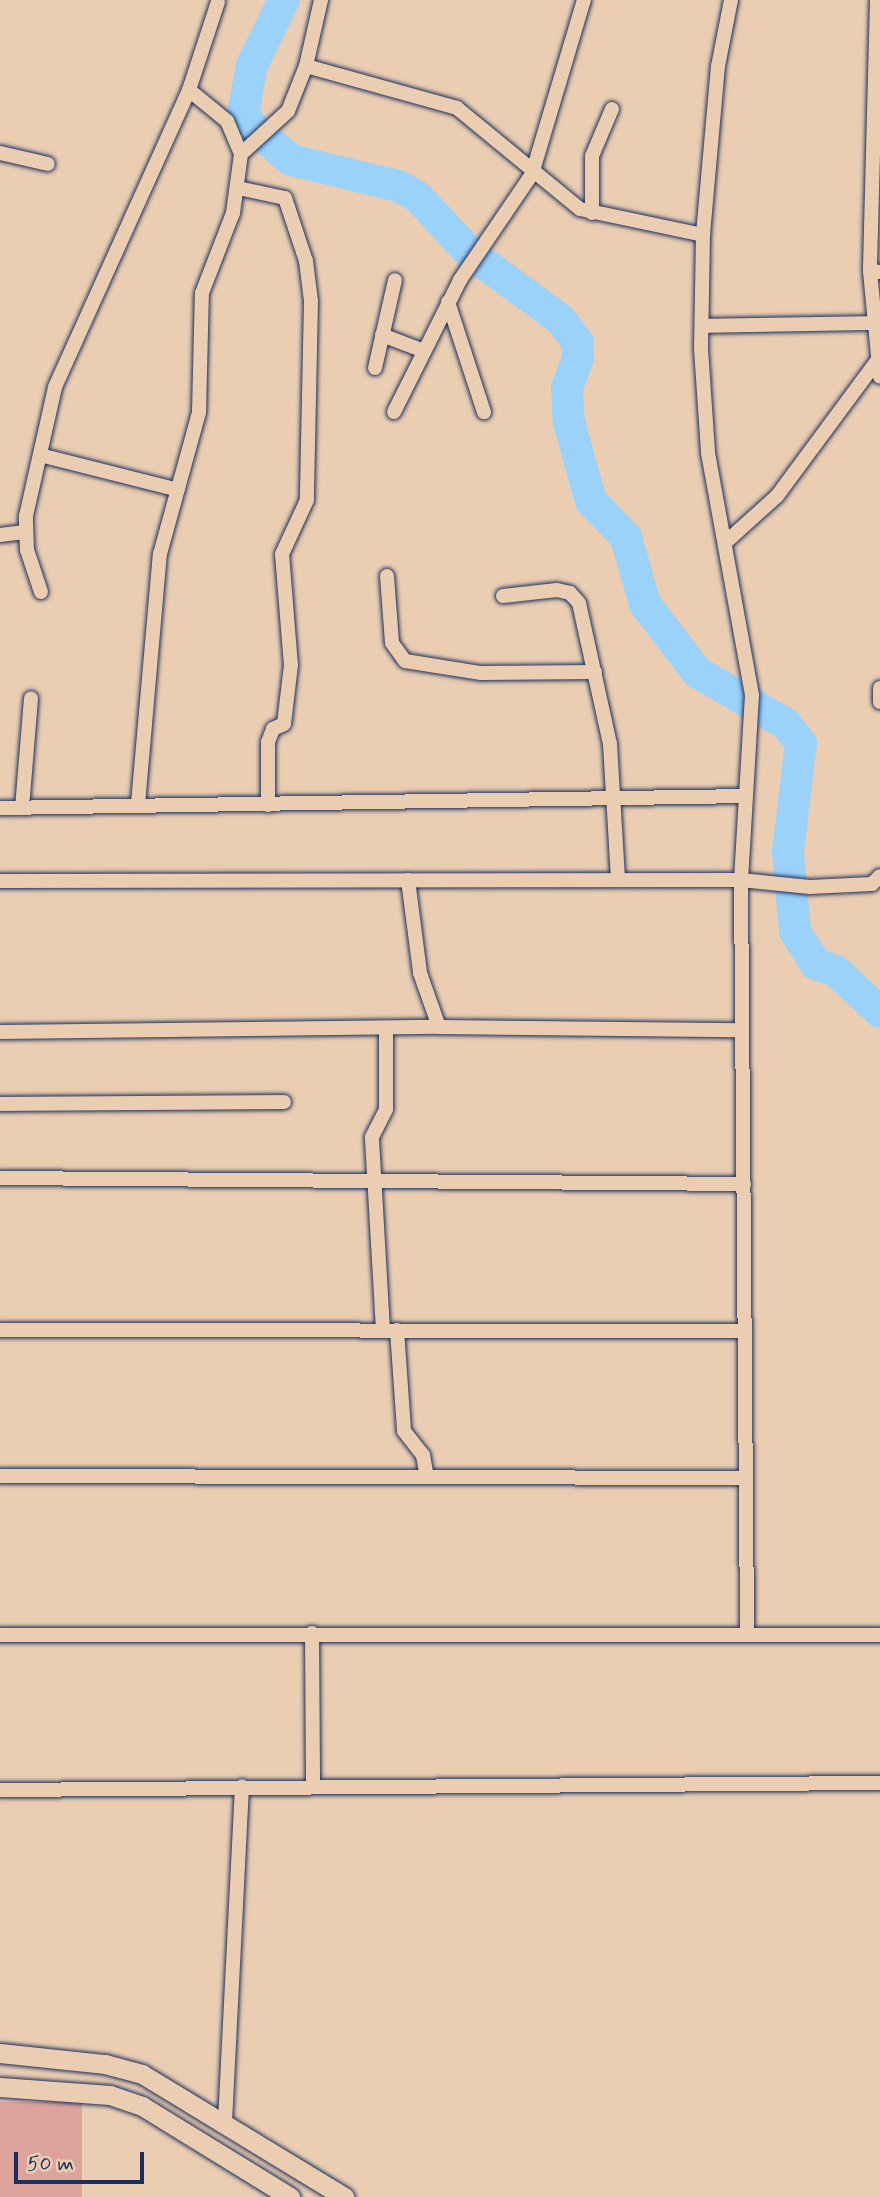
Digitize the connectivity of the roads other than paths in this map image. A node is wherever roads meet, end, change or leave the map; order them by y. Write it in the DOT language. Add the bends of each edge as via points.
graph roads {
  1 [pos="321,0"];
  2 [pos="584,0"];
  3 [pos="731,0"];
  4 [pos="877,0"];
  5 [pos="218,2"];
  6 [pos="306,66"];
  7 [pos="189,90"];
  8 [pos="612,109"];
  9 [pos="245,149"];
  10 [pos="0,153"];
  11 [pos="48,164"];
  12 [pos="532,174"];
  13 [pos="239,188"];
  14 [pos="592,213"];
  15 [pos="703,234"];
  16 [pos="875,271"];
  17 [pos="395,280"];
  18 [pos="448,302"];
  19 [pos="874,323"];
  20 [pos="702,326"];
  21 [pos="382,335"];
  22 [pos="424,351"];
  23 [pos="375,368"];
  24 [pos="878,369"];
  25 [pos="394,412"];
  26 [pos="484,412"];
  27 [pos="40,455"];
  28 [pos="178,490"];
  29 [pos="25,532"];
  30 [pos="0,535"];
  31 [pos="727,541"];
  32 [pos="387,576"];
  33 [pos="41,592"];
  34 [pos="503,596"];
  35 [pos="595,672"];
  36 [pos="880,688"];
  37 [pos="32,698"];
  38 [pos="880,702"];
  39 [pos="744,796"];
  40 [pos="612,802"];
  41 [pos="138,804"];
  42 [pos="268,805"];
  43 [pos="22,807"];
  44 [pos="0,808"];
  45 [pos="408,880"];
  46 [pos="618,880"];
  47 [pos="741,880"];
  48 [pos="879,880"];
  49 [pos="0,881"];
  50 [pos="439,1027"];
  51 [pos="386,1028"];
  52 [pos="741,1030"];
  53 [pos="0,1032"];
  54 [pos="284,1102"];
  55 [pos="0,1104"];
  56 [pos="0,1178"];
  57 [pos="375,1181"];
  58 [pos="744,1184"];
  59 [pos="0,1330"];
  60 [pos="390,1330"];
  61 [pos="744,1331"];
  62 [pos="0,1476"];
  63 [pos="426,1477"];
  64 [pos="745,1478"];
  65 [pos="312,1633"];
  66 [pos="0,1635"];
  67 [pos="747,1635"];
  68 [pos="880,1635"];
  69 [pos="880,1783"];
  70 [pos="313,1785"];
  71 [pos="242,1786"];
  72 [pos="0,1790"];
  73 [pos="0,2053"];
  74 [pos="0,2087"];
  75 [pos="225,2122"];
  76 [pos="290,2197"];
  77 [pos="344,2197"];
  1 -- 6 [label="street"];
  2 -- 12 [label="street"];
  3 -- 15 [label="street" via="719,66"];
  4 -- 16 [label="street"];
  5 -- 7 [label="street"];
  6 -- 9 [label="street" via="288,111"];
  6 -- 12 [label="street" via="457,108"];
  7 -- 9 [label="street" via="227,121"];
  7 -- 27 [label="street" via="55,387"];
  8 -- 14 [label="street" via="592,156"];
  9 -- 13 [label="street"];
  10 -- 11 [label="street"];
  12 -- 14 [label="street" via="560,197"];
  12 -- 18 [label="street"];
  13 -- 28 [label="street" via="202,293 199,412"];
  13 -- 42 [label="street" via="285,198 306,261 311,301 307,500 282,554 291,665 284,724 272,729 268,742"];
  14 -- 15 [label="street"];
  15 -- 20 [label="street"];
  16 -- 19 [label="street"];
  17 -- 21 [label="street"];
  18 -- 22 [label="street"];
  18 -- 26 [label="street"];
  19 -- 20 [label="street"];
  19 -- 24 [label="street"];
  20 -- 31 [label="street" via="708,453"];
  21 -- 22 [label="street"];
  21 -- 23 [label="street"];
  22 -- 25 [label="street"];
  24 -- 31 [label="street" via="777,496"];
  27 -- 28 [label="street"];
  27 -- 29 [label="street"];
  28 -- 41 [label="street" via="160,554"];
  29 -- 30 [label="street"];
  29 -- 33 [label="street"];
  31 -- 39 [label="street" via="752,695"];
  32 -- 35 [label="street" via="392,643 405,661 481,673"];
  34 -- 35 [label="street" via="570,593 579,603"];
  35 -- 40 [label="street" via="610,744"];
  36 -- 38 [label="street"];
  37 -- 43 [label="street"];
  39 -- 40 [label="street"];
  39 -- 47 [label="street"];
  40 -- 42 [label="street"];
  40 -- 46 [label="street"];
  41 -- 42 [label="street"];
  41 -- 43 [label="street"];
  43 -- 44 [label="street"];
  45 -- 46 [label="street"];
  45 -- 49 [label="street"];
  45 -- 50 [label="street" via="420,973"];
  46 -- 47 [label="street"];
  47 -- 48 [label="street" via="810,887"];
  47 -- 52 [label="street"];
  50 -- 51 [label="street"];
  50 -- 52 [label="street"];
  51 -- 53 [label="street"];
  51 -- 57 [label="street" via="386,1109 372,1131"];
  52 -- 58 [label="street"];
  54 -- 55 [label="street"];
  56 -- 57 [label="street"];
  57 -- 58 [label="street"];
  57 -- 60 [label="street"];
  58 -- 61 [label="street"];
  59 -- 60 [label="street"];
  60 -- 61 [label="street"];
  60 -- 63 [label="street" via="404,1431 422,1455"];
  61 -- 64 [label="street"];
  62 -- 63 [label="street"];
  63 -- 64 [label="street"];
  64 -- 67 [label="street"];
  65 -- 66 [label="street"];
  65 -- 67 [label="street"];
  65 -- 70 [label="street"];
  67 -- 68 [label="street"];
  69 -- 70 [label="street"];
  70 -- 71 [label="street"];
  71 -- 72 [label="street"];
  71 -- 75 [label="street"];
  73 -- 75 [label="street" via="105,2064 142,2074"];
  74 -- 76 [label="street" via="110,2095 142,2106"];
  75 -- 77 [label="street"];
}
